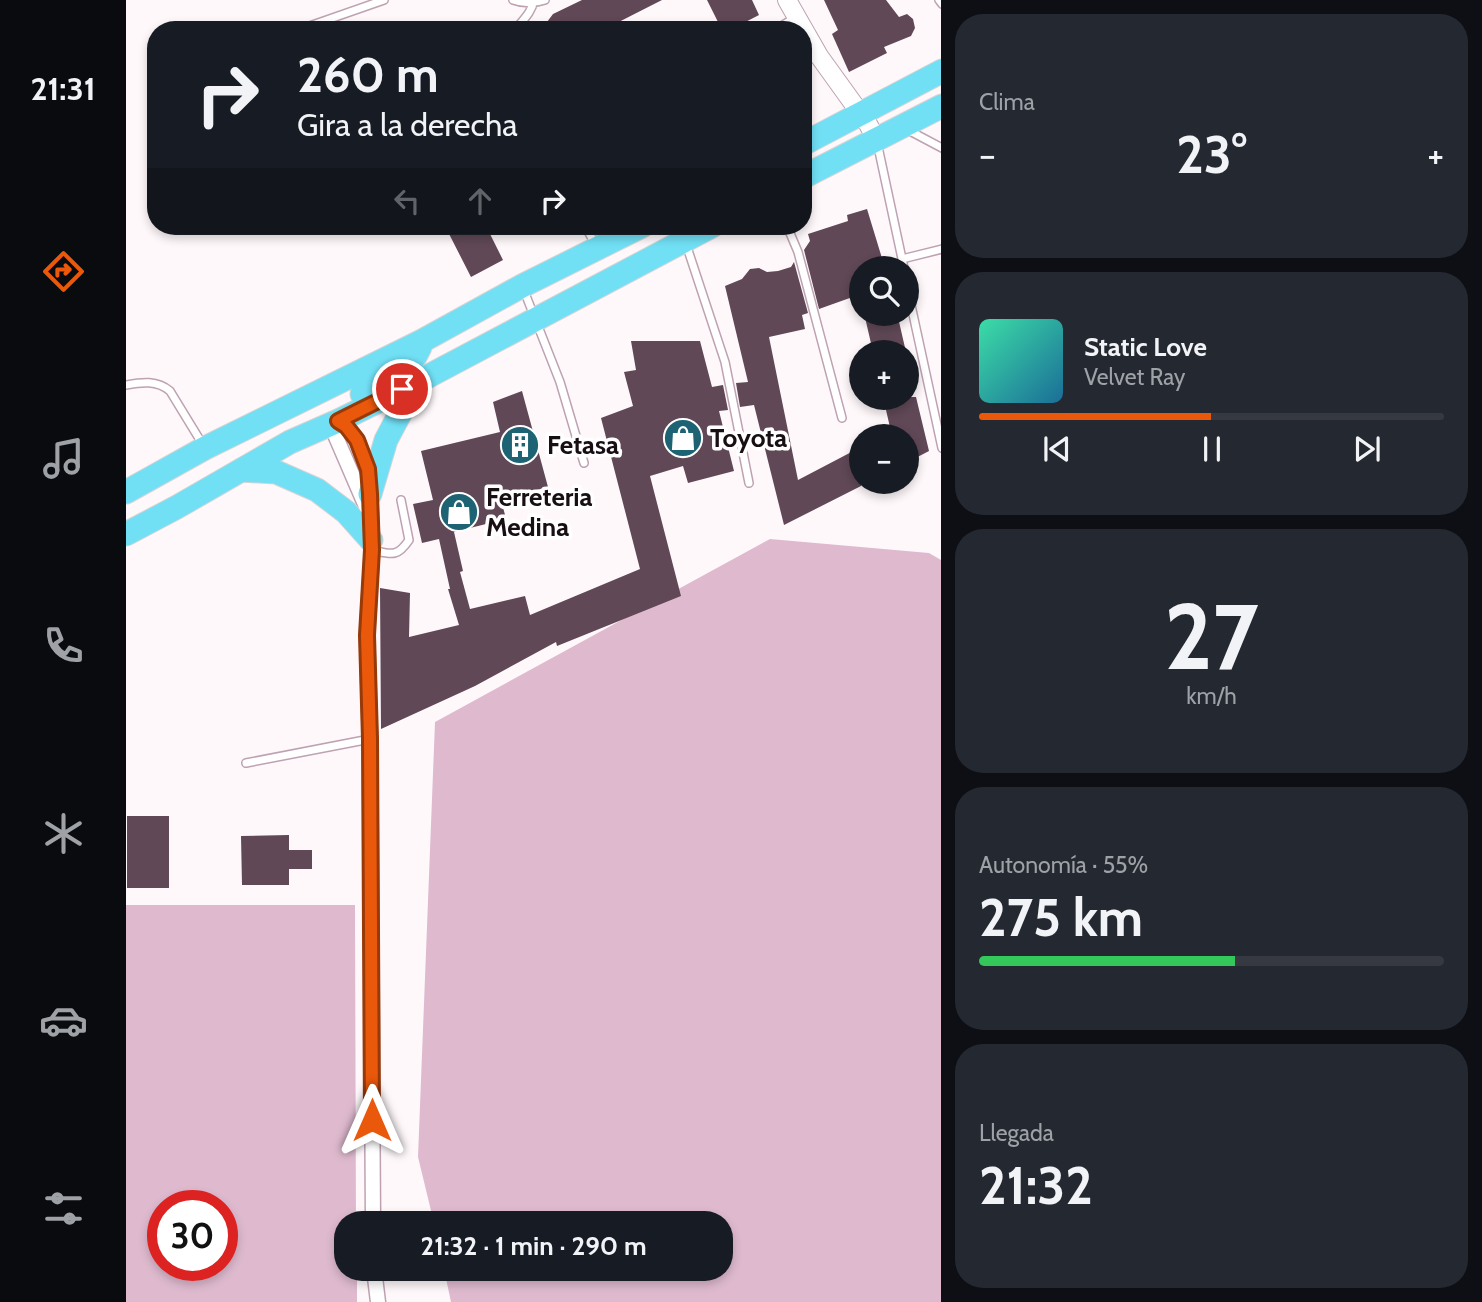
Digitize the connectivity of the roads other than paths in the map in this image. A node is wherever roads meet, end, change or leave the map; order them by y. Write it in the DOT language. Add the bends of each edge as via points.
graph roads {
  1 [pos="384,0"];
  2 [pos="513,0"];
  3 [pos="545,0"];
  4 [pos="787,0"];
  5 [pos="534,2"];
  6 [pos="797,17"];
  7 [pos="324,21"];
  8 [pos="523,21"];
  9 [pos="790,21"];
  10 [pos="799,21"];
  11 [pos="812,44"];
  12 [pos="941,71"];
  13 [pos="941,106"];
  14 [pos="861,115"];
  15 [pos="901,127"];
  16 [pos="876,139"];
  17 [pos="812,140"];
  18 [pos="941,148"];
  19 [pos="812,172"];
  20 [pos="590,235"];
  21 [pos="624,235"];
  22 [pos="692,235"];
  23 [pos="701,235"];
  24 [pos="791,235"];
  25 [pos="598,248"];
  26 [pos="941,249"];
  27 [pos="901,256"];
  28 [pos="914,256"];
  29 [pos="522,286"];
  30 [pos="535,319"];
  31 [pos="915,326"];
  32 [pos="422,341"];
  33 [pos="424,379"];
  34 [pos="126,385"];
  35 [pos="842,418"];
  36 [pos="338,421"];
  37 [pos="233,434"];
  38 [pos="205,448"];
  39 [pos="941,449"];
  40 [pos="584,463"];
  41 [pos="241,470"];
  42 [pos="749,483"];
  43 [pos="126,492"];
  44 [pos="370,494"];
  45 [pos="401,500"];
  46 [pos="126,534"];
  47 [pos="371,536"];
  48 [pos="370,739"];
  49 [pos="246,763"];
  50 [pos="373,1211"];
  51 [pos="375,1281"];
  52 [pos="378,1302"];
  1 -- 7 [label="lane"];
  2 -- 5 [label="lane"];
  3 -- 5 [label="lane"];
  4 -- 6 [label="street"];
  5 -- 8 [label="lane"];
  6 -- 9 [label="lane"];
  6 -- 10 [label="street"];
  11 -- 14 [label="street"];
  12 -- 14 [label="main road"];
  13 -- 15 [label="main road"];
  14 -- 16 [label="street"];
  14 -- 17 [label="main road"];
  15 -- 16 [label="main road"];
  15 -- 18 [label="lane"];
  16 -- 19 [label="main road"];
  16 -- 27 [label="lane"];
  20 -- 25 [label="lane"];
  21 -- 25 [label="main road"];
  22 -- 30 [label="main road"];
  23 -- 42 [label="lane"];
  24 -- 35 [label="lane"];
  25 -- 29 [label="main road"];
  26 -- 28 [label="lane"];
  29 -- 30 [label="lane"];
  29 -- 32 [label="main road"];
  30 -- 33 [label="main road"];
  30 -- 40 [label="lane"];
  31 -- 39 [label="lane"];
  32 -- 36 [label="main road" via="409,364 361,395"];
  32 -- 37 [label="main road"];
  33 -- 36 [label="main road"];
  33 -- 44 [label="main road" via="386,440"];
  34 -- 38 [label="lane" via="163,385"];
  36 -- 37 [label="main road" via="270,434"];
  36 -- 41 [label="main road"];
  36 -- 44 [label="street" via="357,440 368,469"];
  36 -- 47 [label="street" via="336,437"];
  37 -- 38 [label="main road"];
  38 -- 43 [label="main road"];
  41 -- 46 [label="main road"];
  41 -- 47 [label="main road" via="276,472 317,490"];
  44 -- 47 [label="street"];
  45 -- 47 [label="lane" via="409,540 403,549 393,554"];
  47 -- 48 [label="street" via="367,635"];
  48 -- 49 [label="lane"];
  48 -- 50 [label="street"];
  51 -- 52 [label="street"];
}
